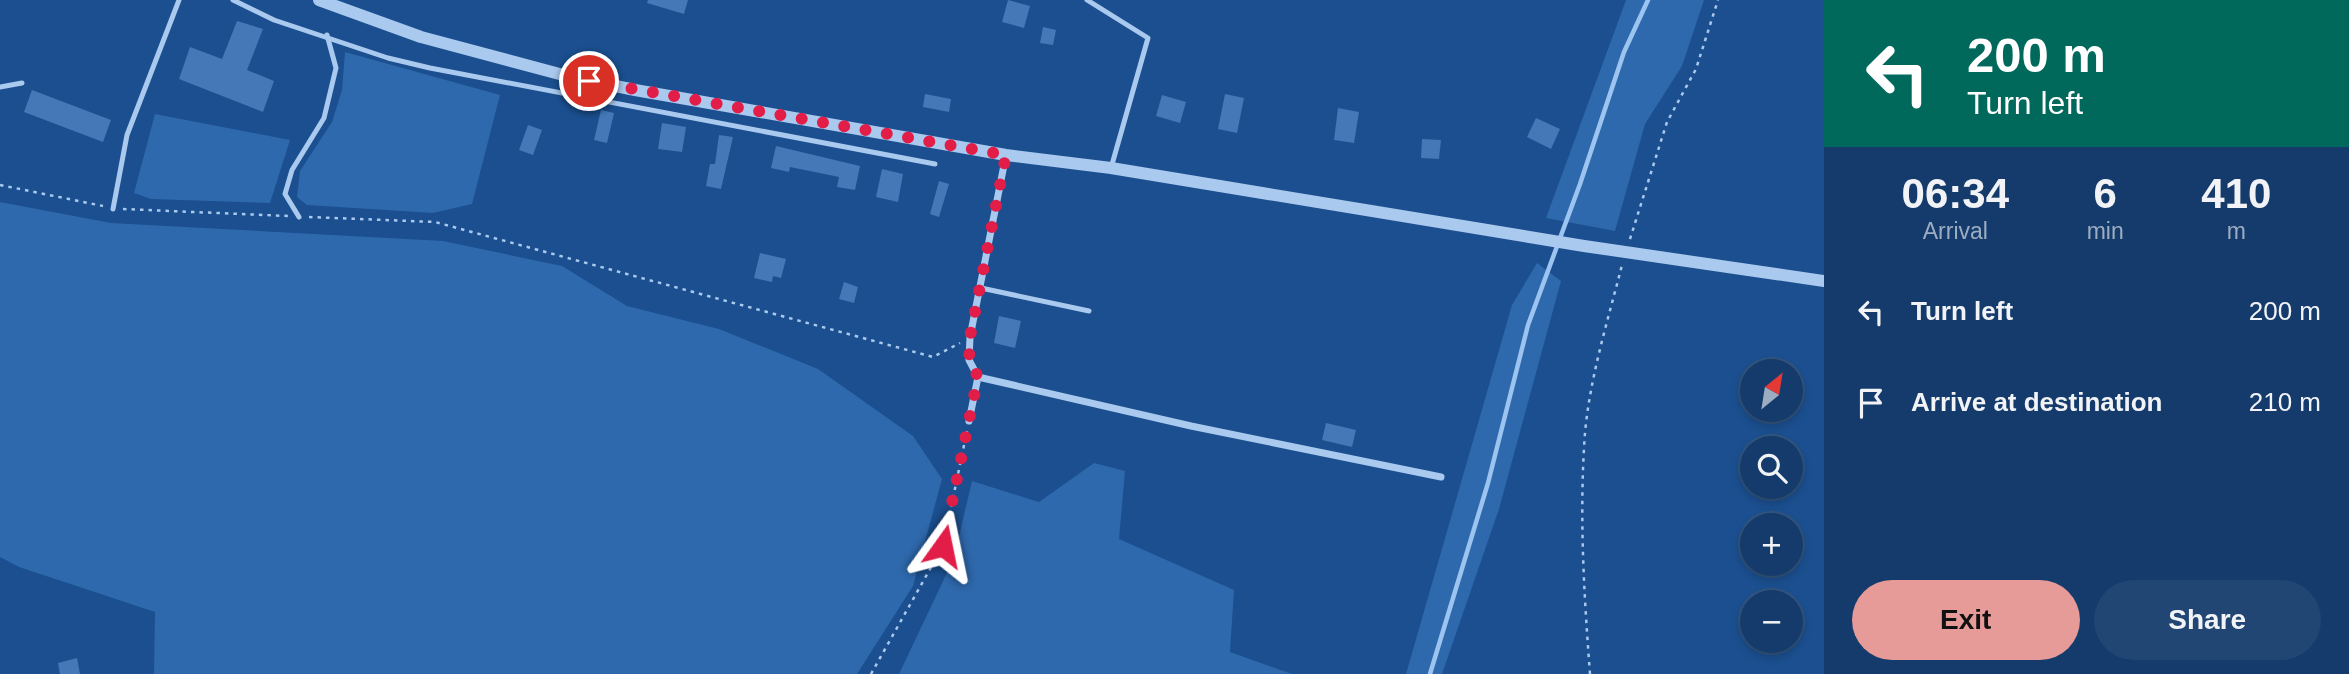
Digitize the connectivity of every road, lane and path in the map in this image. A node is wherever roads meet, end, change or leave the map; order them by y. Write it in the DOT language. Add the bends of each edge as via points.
graph roads {
  1 [pos="179,0"];
  2 [pos="233,0"];
  3 [pos="319,0"];
  4 [pos="1087,0"];
  5 [pos="1718,0"];
  6 [pos="327,35"];
  7 [pos="22,83"];
  8 [pos="0,87"];
  9 [pos="1006,155"];
  10 [pos="935,164"];
  11 [pos="1111,168"];
  12 [pos="0,185"];
  13 [pos="113,209"];
  14 [pos="299,216"];
  15 [pos="1625,252"];
  16 [pos="1824,281"];
  17 [pos="981,288"];
  18 [pos="1089,311"];
  19 [pos="970,337"];
  20 [pos="978,377"];
  21 [pos="970,421"];
  22 [pos="1441,477"];
  23 [pos="871,674"];
  24 [pos="1590,674"];
  1 -- 13 [label="lane" via="127,135"];
  2 -- 6 [label="lane" via="274,20"];
  3 -- 9 [label="street" via="421,37 567,76"];
  4 -- 11 [label="lane" via="1148,38"];
  5 -- 15 [label="path" via="1696,69 1667,122"];
  6 -- 10 [label="lane" via="387,58 430,68"];
  6 -- 14 [label="lane" via="336,68 324,118 292,170 285,194"];
  7 -- 8 [label="lane"];
  9 -- 11 [label="street"];
  9 -- 17 [label="street"];
  11 -- 15 [label="street"];
  12 -- 13 [label="path"];
  13 -- 14 [label="path"];
  14 -- 19 [label="path" via="435,222 933,357"];
  15 -- 16 [label="street"];
  15 -- 24 [label="path" via="1585,431 1581,561"];
  17 -- 18 [label="lane"];
  17 -- 19 [label="street"];
  19 -- 20 [label="street" via="969,360"];
  20 -- 21 [label="street"];
  20 -- 22 [label="street"];
  21 -- 23 [label="path" via="943,546"];
}
